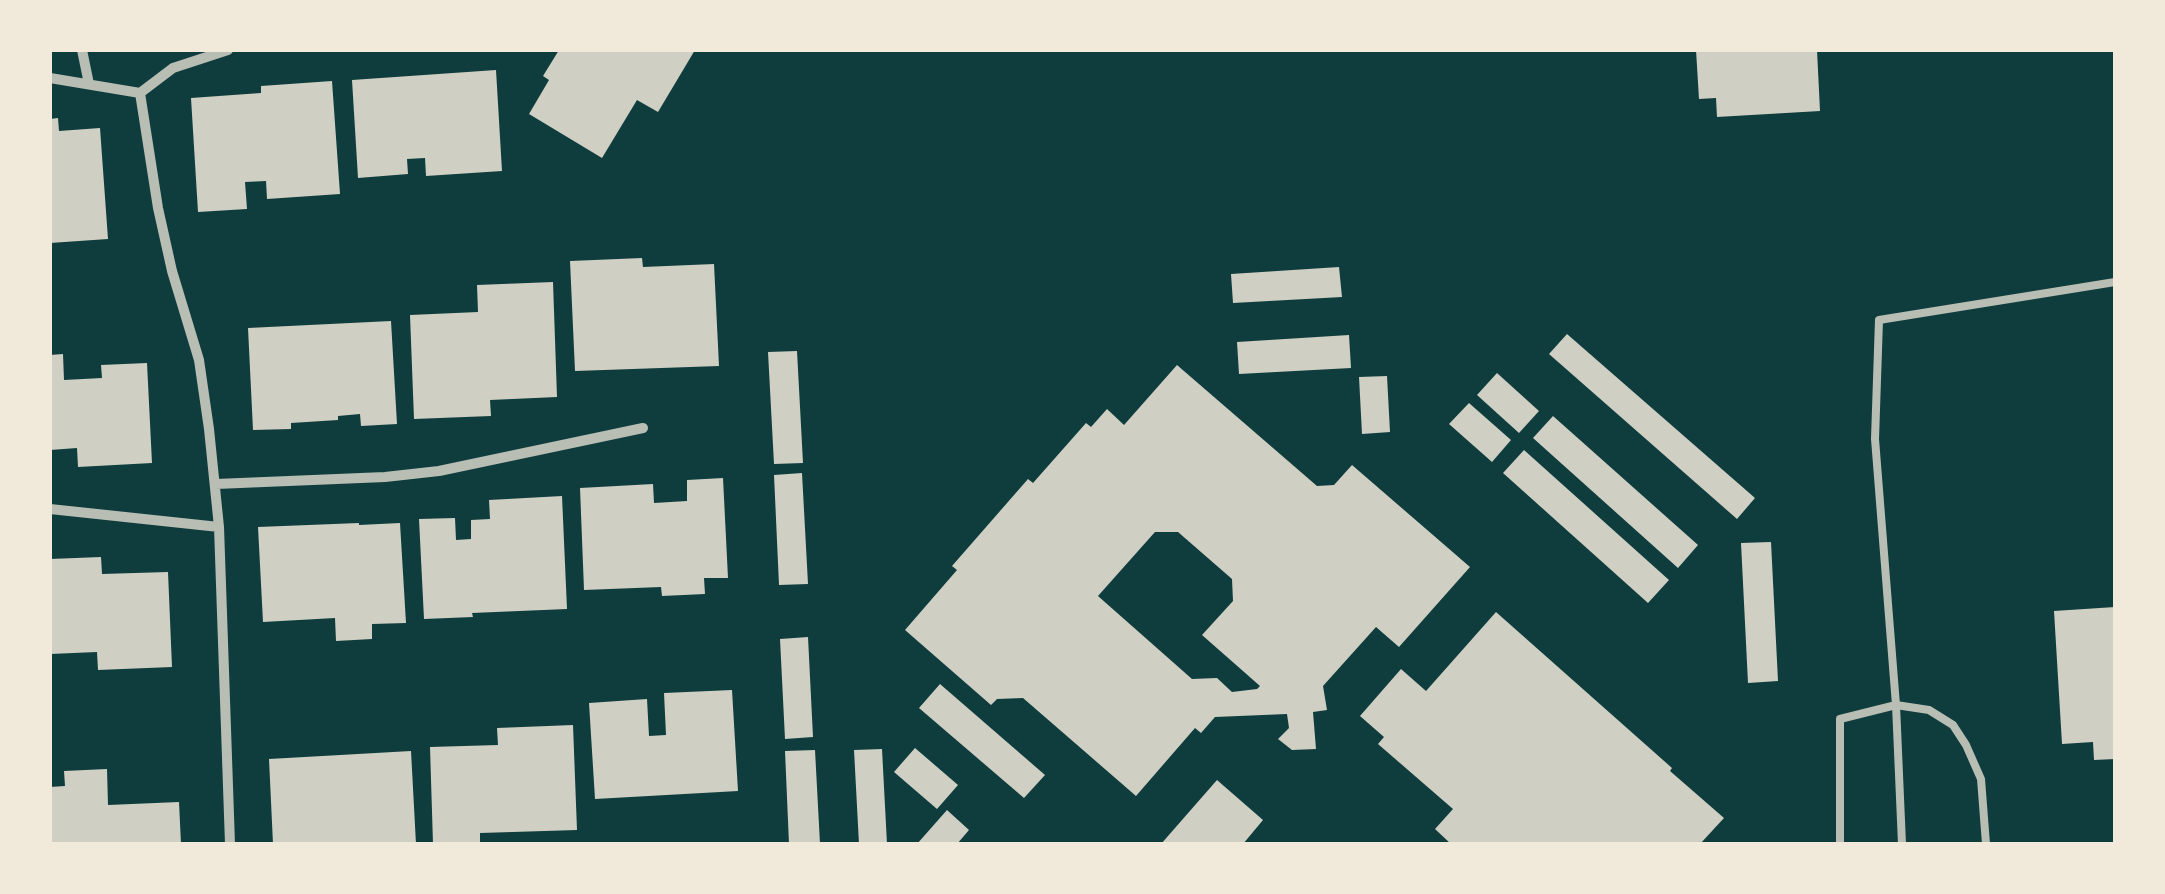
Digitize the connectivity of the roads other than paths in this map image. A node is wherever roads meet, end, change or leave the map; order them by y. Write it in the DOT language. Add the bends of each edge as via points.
graph roads {
  1 [pos="82,50"];
  2 [pos="228,50"];
  3 [pos="50,78"];
  4 [pos="89,84"];
  5 [pos="140,93"];
  6 [pos="2115,282"];
  7 [pos="643,428"];
  8 [pos="216,484"];
  9 [pos="50,509"];
  10 [pos="219,527"];
  11 [pos="1896,705"];
  12 [pos="230,844"];
  13 [pos="1840,844"];
  14 [pos="1902,844"];
  15 [pos="1986,844"];
  1 -- 4 [label="street"];
  2 -- 5 [label="street" via="173,68"];
  3 -- 4 [label="street"];
  4 -- 5 [label="street"];
  5 -- 8 [label="street" via="158,208 199,360"];
  6 -- 11 [label="lane" via="1879,320 1875,439"];
  7 -- 8 [label="street" via="439,471"];
  8 -- 10 [label="street"];
  9 -- 10 [label="street"];
  10 -- 12 [label="street"];
  11 -- 13 [label="lane" via="1840,719"];
  11 -- 14 [label="lane"];
  11 -- 15 [label="lane" via="1929,710 1953,725 1966,745 1980,779"];
}
